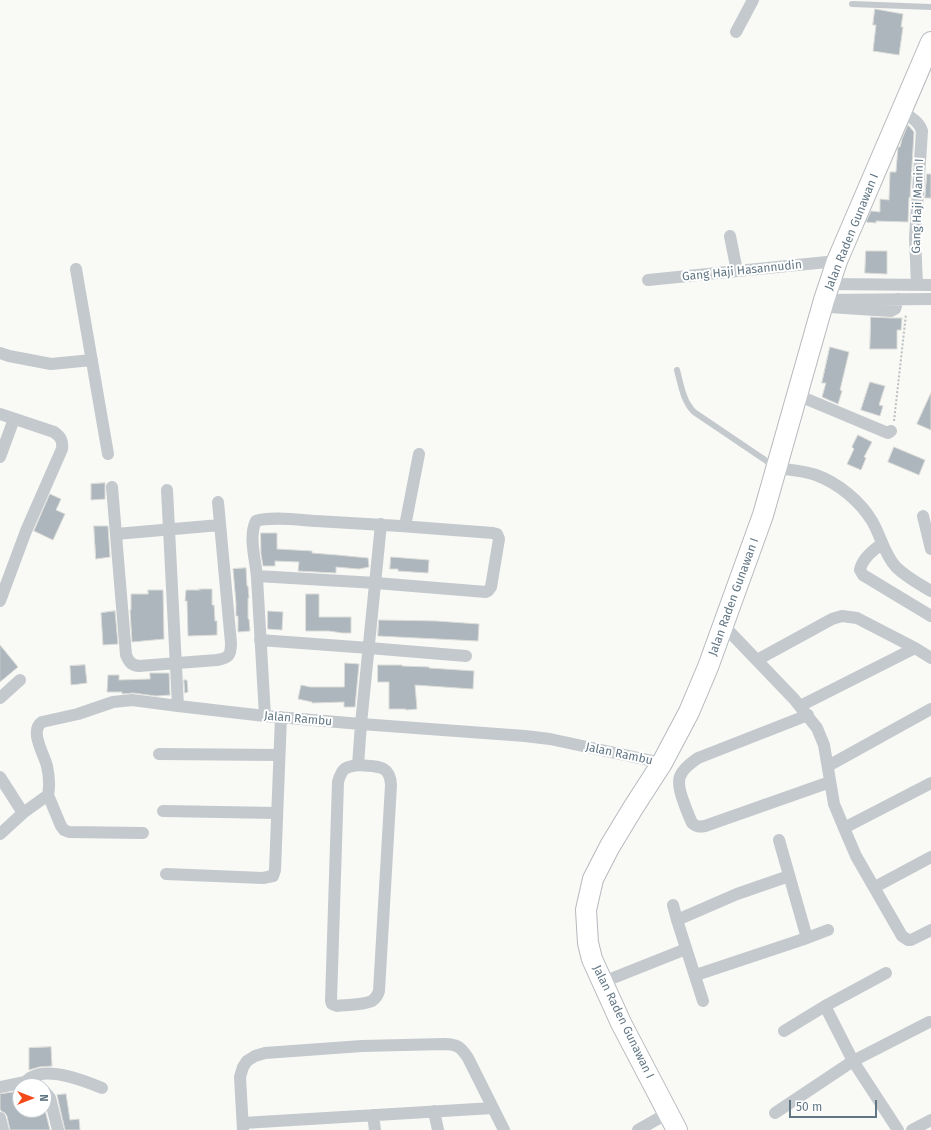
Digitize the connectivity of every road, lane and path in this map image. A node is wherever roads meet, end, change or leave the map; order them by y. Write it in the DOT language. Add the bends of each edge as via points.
graph roads {
  1 [pos="753,0"];
  2 [pos="852,4"];
  3 [pos="931,7"];
  4 [pos="736,32"];
  5 [pos="931,42"];
  6 [pos="902,111"];
  7 [pos="730,236"];
  8 [pos="837,261"];
  9 [pos="76,269"];
  10 [pos="737,271"];
  11 [pos="648,280"];
  12 [pos="913,285"];
  13 [pos="931,285"];
  14 [pos="826,297"];
  15 [pos="903,299"];
  16 [pos="931,299"];
  17 [pos="0,353"];
  18 [pos="92,360"];
  19 [pos="677,370"];
  20 [pos="797,395"];
  21 [pos="0,414"];
  22 [pos="14,419"];
  23 [pos="891,431"];
  24 [pos="108,454"];
  25 [pos="419,454"];
  26 [pos="0,457"];
  27 [pos="777,468"];
  28 [pos="112,487"];
  29 [pos="167,490"];
  30 [pos="218,502"];
  31 [pos="923,516"];
  32 [pos="381,524"];
  33 [pos="220,525"];
  34 [pos="405,526"];
  35 [pos="169,530"];
  36 [pos="116,534"];
  37 [pos="878,546"];
  38 [pos="931,549"];
  39 [pos="257,576"];
  40 [pos="376,582"];
  41 [pos="931,591"];
  42 [pos="0,601"];
  43 [pos="931,616"];
  44 [pos="724,626"];
  45 [pos="260,640"];
  46 [pos="369,648"];
  47 [pos="915,648"];
  48 [pos="466,656"];
  49 [pos="931,658"];
  50 [pos="757,660"];
  51 [pos="176,663"];
  52 [pos="20,680"];
  53 [pos="0,698"];
  54 [pos="178,706"];
  55 [pos="800,706"];
  56 [pos="931,710"];
  57 [pos="808,715"];
  58 [pos="265,716"];
  59 [pos="281,716"];
  60 [pos="361,724"];
  61 [pos="159,754"];
  62 [pos="279,755"];
  63 [pos="662,763"];
  64 [pos="358,765"];
  65 [pos="828,766"];
  66 [pos="0,777"];
  67 [pos="830,782"];
  68 [pos="931,783"];
  69 [pos="48,794"];
  70 [pos="163,811"];
  71 [pos="23,813"];
  72 [pos="277,813"];
  73 [pos="844,828"];
  74 [pos="143,833"];
  75 [pos="0,834"];
  76 [pos="779,840"];
  77 [pos="931,857"];
  78 [pos="166,874"];
  79 [pos="789,876"];
  80 [pos="875,887"];
  81 [pos="674,904"];
  82 [pos="677,920"];
  83 [pos="828,930"];
  84 [pos="931,930"];
  85 [pos="807,938"];
  86 [pos="686,949"];
  87 [pos="886,973"];
  88 [pos="696,976"];
  89 [pos="603,982"];
  90 [pos="704,1001"];
  91 [pos="825,1006"];
  92 [pos="929,1022"];
  93 [pos="784,1031"];
  94 [pos="853,1061"];
  95 [pos="32,1078"];
  96 [pos="12,1086"];
  97 [pos="0,1087"];
  98 [pos="102,1088"];
  99 [pos="52,1106"];
  100 [pos="493,1108"];
  101 [pos="434,1112"];
  102 [pos="775,1113"];
  103 [pos="373,1115"];
  104 [pos="0,1118"];
  105 [pos="931,1120"];
  106 [pos="673,1121"];
  107 [pos="304,1124"];
  108 [pos="243,1126"];
  109 [pos="3,1130"];
  110 [pos="58,1130"];
  111 [pos="376,1130"];
  112 [pos="438,1130"];
  113 [pos="504,1130"];
  114 [pos="638,1130"];
  115 [pos="898,1130"];
  116 [pos="912,1130"];
  1 -- 4 [label="street"];
  2 -- 3 [label="lane"];
  5 -- 6 [label="highway, Jalan Raden Gunawan I"];
  6 -- 8 [label="highway, Jalan Raden Gunawan I"];
  6 -- 12 [label="street, Gang Haji Manin I" via="917,122 922,131"];
  7 -- 10 [label="street"];
  8 -- 10 [label="street, Gang Haji Hasannudin"];
  8 -- 14 [label="highway, Jalan Raden Gunawan I"];
  9 -- 18 [label="street"];
  10 -- 11 [label="street, Gang Haji Hasannudin"];
  12 -- 13 [label="street"];
  12 -- 14 [label="street"];
  12 -- 15 [label="street, Gang Haji Manin I"];
  14 -- 15 [label="street" via="891,311"];
  14 -- 20 [label="highway, Jalan Raden Gunawan I"];
  15 -- 16 [label="street"];
  15 -- 23 [label="path" via="894,428"];
  17 -- 18 [label="street" via="51,364"];
  18 -- 24 [label="street"];
  19 -- 27 [label="lane" via="688,407"];
  20 -- 23 [label="street" via="888,433"];
  20 -- 27 [label="highway, Jalan Raden Gunawan I"];
  21 -- 22 [label="street"];
  22 -- 26 [label="street"];
  22 -- 42 [label="street" via="54,432 62,442 62,449 26,531"];
  25 -- 34 [label="street"];
  27 -- 37 [label="street" via="814,475 848,494 865,510 873,522"];
  27 -- 44 [label="highway, Jalan Raden Gunawan I"];
  28 -- 36 [label="street"];
  29 -- 35 [label="street"];
  30 -- 33 [label="street"];
  31 -- 38 [label="street"];
  32 -- 34 [label="street"];
  32 -- 39 [label="street" via="260,519 253,527 252,538"];
  32 -- 40 [label="street"];
  33 -- 35 [label="street"];
  33 -- 51 [label="street" via="231,651 225,659"];
  34 -- 40 [label="street" via="497,534 500,539 490,590 485,592"];
  35 -- 36 [label="street"];
  35 -- 51 [label="street"];
  36 -- 51 [label="street" via="126,655 129,662 139,666"];
  37 -- 41 [label="street" via="900,571"];
  37 -- 43 [label="street" via="861,567 864,576"];
  39 -- 40 [label="street"];
  39 -- 45 [label="street"];
  40 -- 46 [label="street"];
  44 -- 50 [label="street"];
  44 -- 63 [label="highway, Jalan Raden Gunawan I" via="689,712"];
  45 -- 46 [label="street"];
  45 -- 58 [label="street"];
  46 -- 48 [label="street"];
  46 -- 60 [label="street"];
  47 -- 49 [label="street"];
  47 -- 50 [label="street" via="857,618 842,616"];
  47 -- 55 [label="street"];
  50 -- 55 [label="street"];
  51 -- 54 [label="street"];
  52 -- 53 [label="street"];
  54 -- 58 [label="street, Jalan Rambu"];
  54 -- 69 [label="street, Jalan Rambu" via="122,700 42,722 36,732 47,766 50,787"];
  55 -- 57 [label="street"];
  56 -- 65 [label="street"];
  57 -- 65 [label="street" via="821,736"];
  57 -- 67 [label="street" via="698,758 683,770 678,781 679,790 692,823 700,827"];
  58 -- 59 [label="street, Jalan Rambu"];
  59 -- 60 [label="street, Jalan Rambu"];
  59 -- 62 [label="street"];
  60 -- 63 [label="street, Jalan Rambu" via="550,739"];
  60 -- 64 [label="street"];
  61 -- 62 [label="street"];
  62 -- 72 [label="street"];
  63 -- 89 [label="highway, Jalan Raden Gunawan I" via="610,846 593,880 586,910 587,936 592,959"];
  64 -- 64 [label="street" via="344,769 338,782 331,1001 337,1006 372,1000 379,991 390,776 387,770 380,767"];
  65 -- 67 [label="street"];
  66 -- 71 [label="street"];
  67 -- 73 [label="street" via="834,804"];
  68 -- 73 [label="street"];
  69 -- 71 [label="street"];
  69 -- 74 [label="street" via="64,830"];
  70 -- 72 [label="street"];
  71 -- 75 [label="street"];
  72 -- 78 [label="street" via="273,876 263,878"];
  73 -- 80 [label="street" via="856,856"];
  76 -- 79 [label="street"];
  77 -- 80 [label="street"];
  79 -- 82 [label="street" via="737,894"];
  79 -- 85 [label="street"];
  80 -- 84 [label="street" via="904,938 911,940"];
  81 -- 82 [label="street"];
  82 -- 86 [label="street"];
  83 -- 85 [label="street"];
  85 -- 88 [label="street"];
  86 -- 88 [label="street"];
  86 -- 89 [label="street"];
  87 -- 91 [label="street"];
  88 -- 90 [label="street"];
  89 -- 106 [label="highway, Jalan Raden Gunawan I" via="621,1023"];
  91 -- 93 [label="street"];
  91 -- 94 [label="street"];
  92 -- 94 [label="street"];
  94 -- 102 [label="street"];
  94 -- 115 [label="street"];
  95 -- 98 [label="street" via="39,1074 71,1077"];
  96 -- 97 [label="street"];
  99 -- 110 [label="street"];
  100 -- 101 [label="street"];
  100 -- 108 [label="street" via="468,1058 458,1046 362,1046 265,1053 255,1056 243,1067 240,1077"];
  100 -- 113 [label="street"];
  101 -- 103 [label="street"];
  101 -- 112 [label="street"];
  103 -- 107 [label="street"];
  103 -- 111 [label="street"];
  104 -- 109 [label="street"];
  105 -- 116 [label="street"];
  106 -- 114 [label="street"];
  107 -- 108 [label="street"];
}
